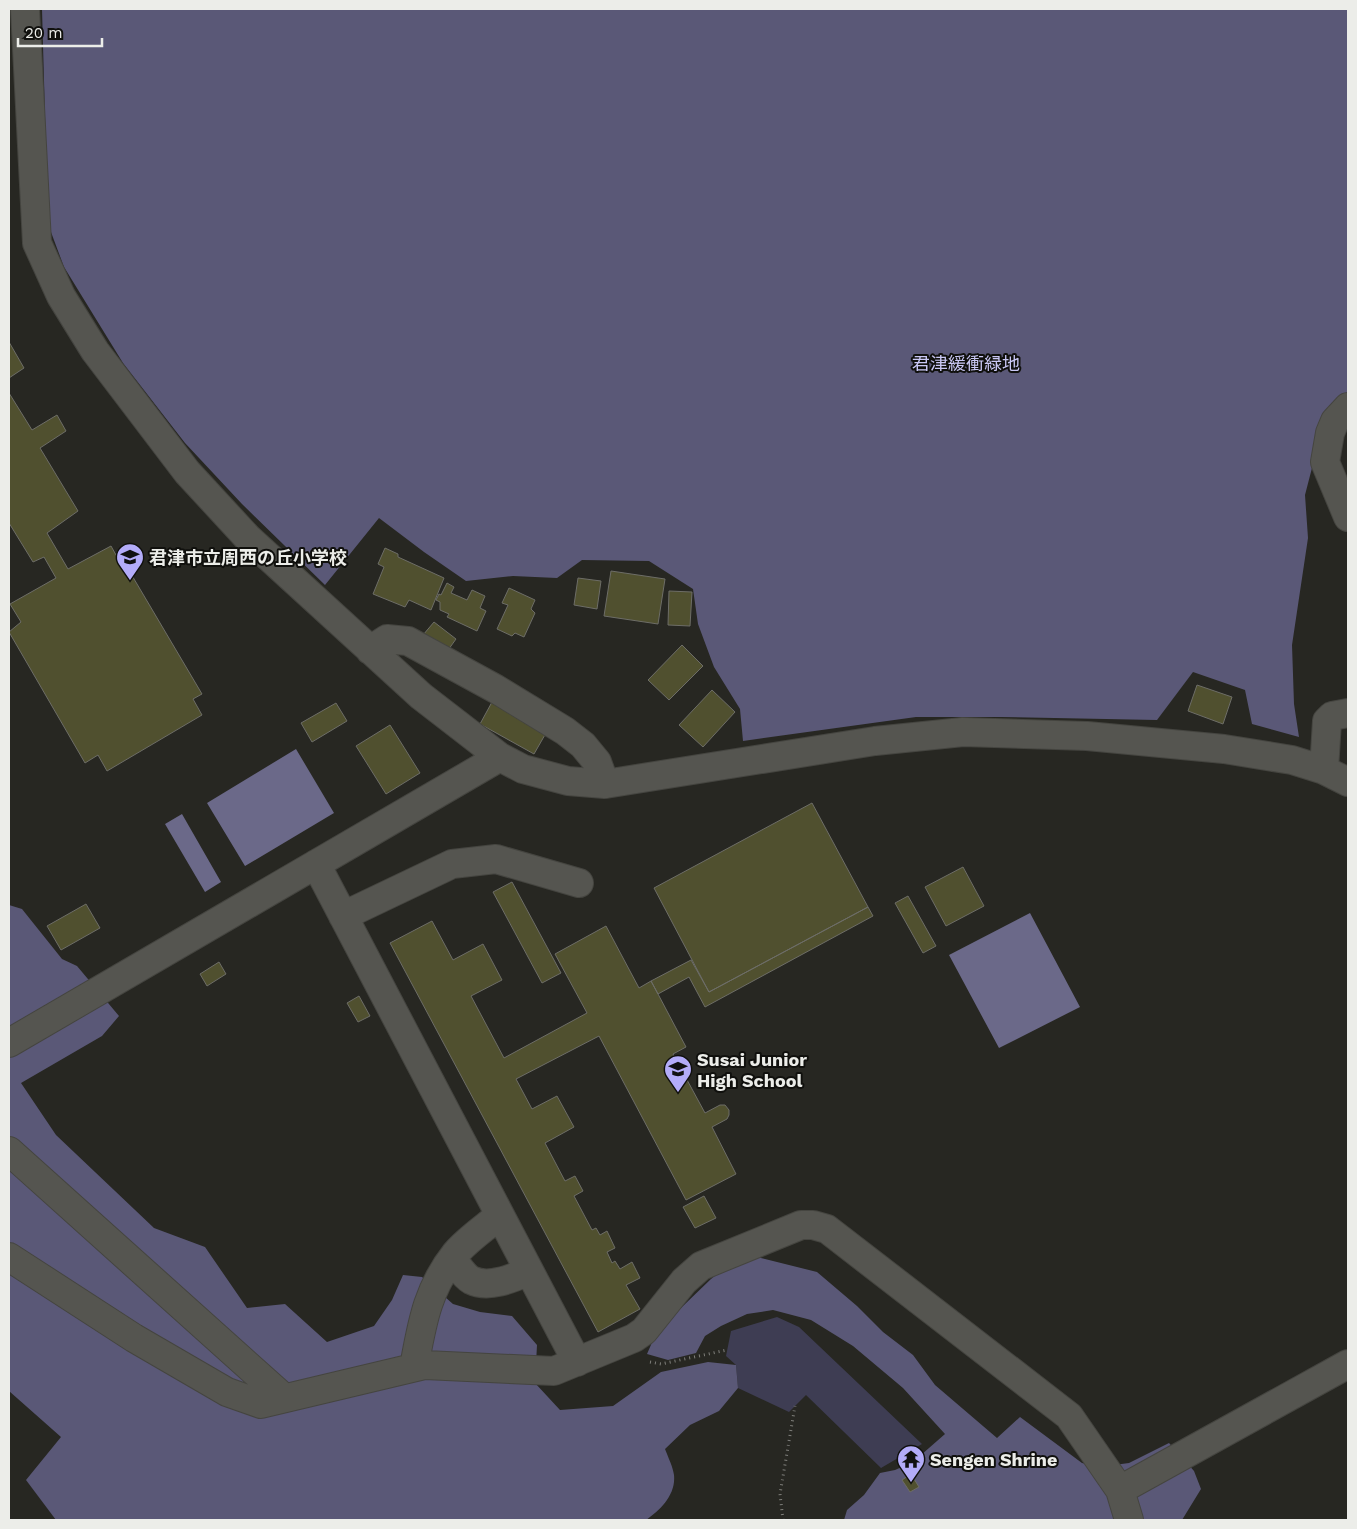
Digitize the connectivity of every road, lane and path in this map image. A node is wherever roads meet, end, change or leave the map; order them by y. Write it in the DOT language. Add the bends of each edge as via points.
graph roads {
  1 [pos="25,9"];
  2 [pos="1348,407"];
  3 [pos="1348,517"];
  4 [pos="370,650"];
  5 [pos="1348,713"];
  6 [pos="500,757"];
  7 [pos="1324,770"];
  8 [pos="1348,782"];
  9 [pos="605,784"];
  10 [pos="316,864"];
  11 [pos="579,883"];
  12 [pos="342,916"];
  13 [pos="9,1043"];
  14 [pos="9,1151"];
  15 [pos="500,1215"];
  16 [pos="9,1257"];
  17 [pos="452,1260"];
  18 [pos="530,1271"];
  19 [pos="634,1338"];
  20 [pos="727,1350"];
  21 [pos="577,1362"];
  22 [pos="1348,1364"];
  23 [pos="414,1367"];
  24 [pos="284,1398"];
  25 [pos="794,1406"];
  26 [pos="1120,1490"];
  27 [pos="783,1520"];
  28 [pos="1129,1520"];
  1 -- 4 [label="street" via="37,243 61,296 95,351 187,472 247,537"];
  2 -- 3 [label="street" via="1335,421 1325,462"];
  4 -- 6 [label="street" via="421,696"];
  4 -- 9 [label="street" via="387,639 408,641 496,689 583,745 597,762"];
  5 -- 7 [label="street" via="1332,716 1327,721"];
  6 -- 9 [label="street" via="523,769 568,781"];
  6 -- 10 [label="street"];
  7 -- 8 [label="street"];
  7 -- 9 [label="street" via="1292,760 1224,749 1087,736 963,732 875,741"];
  10 -- 12 [label="street"];
  10 -- 13 [label="street"];
  11 -- 12 [label="street" via="496,859 452,864"];
  12 -- 15 [label="street"];
  14 -- 24 [label="street"];
  15 -- 17 [label="street"];
  15 -- 18 [label="street"];
  16 -- 24 [label="street" via="134,1338 227,1392 261,1404"];
  17 -- 18 [label="street" via="471,1280 481,1283 511,1279"];
  17 -- 23 [label="street" via="435,1286 424,1314"];
  18 -- 21 [label="street"];
  19 -- 20 [label="path" via="646,1362 661,1364"];
  19 -- 21 [label="street"];
  19 -- 26 [label="street" via="644,1331 684,1281 701,1266 800,1226 827,1228 1069,1416"];
  21 -- 23 [label="street" via="554,1371"];
  22 -- 26 [label="street"];
  23 -- 24 [label="street"];
  25 -- 27 [label="path" via="780,1494"];
  26 -- 28 [label="street"];
}
